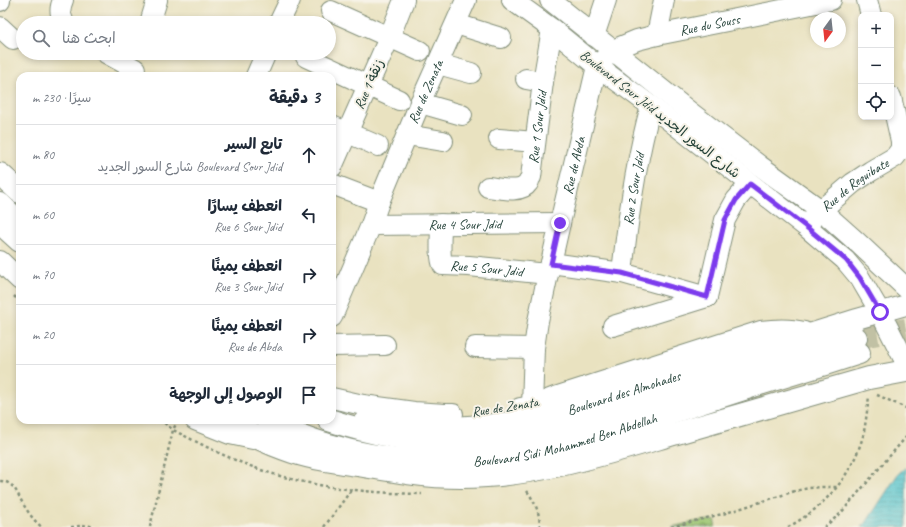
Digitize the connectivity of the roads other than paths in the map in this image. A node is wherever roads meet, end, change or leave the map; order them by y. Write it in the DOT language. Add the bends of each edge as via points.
graph roads {
  1 [pos="63,0"];
  2 [pos="157,0"];
  3 [pos="290,0"];
  4 [pos="404,0"];
  5 [pos="466,0"];
  6 [pos="512,0"];
  7 [pos="550,0"];
  8 [pos="606,0"];
  9 [pos="664,0"];
  10 [pos="831,0"];
  11 [pos="867,0"];
  12 [pos="331,11"];
  13 [pos="870,12"];
  14 [pos="61,16"];
  15 [pos="152,16"];
  16 [pos="282,16"];
  17 [pos="456,24"];
  18 [pos="552,29"];
  19 [pos="657,35"];
  20 [pos="594,36"];
  21 [pos="389,38"];
  22 [pos="501,38"];
  23 [pos="613,50"];
  24 [pos="420,51"];
  25 [pos="122,60"];
  26 [pos="263,60"];
  27 [pos="312,60"];
  28 [pos="438,64"];
  29 [pos="136,66"];
  30 [pos="597,66"];
  31 [pos="258,72"];
  32 [pos="471,73"];
  33 [pos="368,86"];
  34 [pos="400,100"];
  35 [pos="420,103"];
  36 [pos="650,106"];
  37 [pos="894,110"];
  38 [pos="462,116"];
  39 [pos="340,129"];
  40 [pos="407,135"];
  41 [pos="499,139"];
  42 [pos="443,141"];
  43 [pos="535,142"];
  44 [pos="378,146"];
  45 [pos="336,148"];
  46 [pos="750,184"];
  47 [pos="336,186"];
  48 [pos="488,187"];
  49 [pos="378,202"];
  50 [pos="0,204"];
  51 [pos="821,210"];
  52 [pos="16,219"];
  53 [pos="0,223"];
  54 [pos="560,223"];
  55 [pos="371,225"];
  56 [pos="805,226"];
  57 [pos="446,234"];
  58 [pos="16,237"];
  59 [pos="0,261"];
  60 [pos="550,269"];
  61 [pos="622,273"];
  62 [pos="16,276"];
  63 [pos="906,288"];
  64 [pos="707,297"];
  65 [pos="906,304"];
  66 [pos="336,308"];
  67 [pos="880,312"];
  68 [pos="613,326"];
  69 [pos="811,333"];
  70 [pos="385,344"];
  71 [pos="336,347"];
  72 [pos="475,347"];
  73 [pos="534,348"];
  74 [pos="906,363"];
  75 [pos="906,371"];
  76 [pos="336,399"];
  77 [pos="532,406"];
  78 [pos="336,416"];
  79 [pos="336,422"];
  80 [pos="205,424"];
  81 [pos="233,424"];
  82 [pos="275,424"];
  83 [pos="266,442"];
  84 [pos="410,460"];
  85 [pos="383,469"];
  1 -- 14 [label="street"];
  2 -- 15 [label="street"];
  3 -- 16 [label="street"];
  4 -- 21 [label="street, Rue 1 زنقة"];
  5 -- 17 [label="street, Rue de Zenata"];
  6 -- 18 [label="street, Boulevard Sour Jdid شارع السور الجديد"];
  7 -- 20 [label="street, Boulevard Sour Jdid شارع السور الجديد"];
  8 -- 20 [label="street"];
  9 -- 19 [label="street"];
  10 -- 19 [label="street, Rue du Souss"];
  11 -- 13 [label="street"];
  12 -- 21 [label="street"];
  17 -- 22 [label="street"];
  17 -- 28 [label="street, Rue de Zenata"];
  18 -- 30 [label="street, Boulevard Sour Jdid شارع السور الجديد"];
  18 -- 43 [label="street, Rue 1 Sour Jdid" via="535,81"];
  19 -- 23 [label="street, Rue du Souss"];
  20 -- 23 [label="street, Boulevard Sour Jdid شارع السور الجديد"];
  21 -- 24 [label="street"];
  21 -- 33 [label="street, Rue 1 زنقة"];
  23 -- 30 [label="street"];
  23 -- 51 [label="street, Boulevard Sour Jdid شارع السور الجديد" via="760,166"];
  25 -- 29 [label="street"];
  26 -- 31 [label="street"];
  27 -- 33 [label="street"];
  28 -- 32 [label="street"];
  28 -- 35 [label="street, Rue de Zenata"];
  30 -- 36 [label="street, Boulevard Sour Jdid شارع السور الجديد"];
  30 -- 54 [label="street, Rue de Abda"];
  33 -- 34 [label="street"];
  33 -- 39 [label="street, Rue 1 زنقة"];
  35 -- 38 [label="street"];
  35 -- 40 [label="street, Rue de Zenata"];
  36 -- 46 [label="street, Boulevard Sour Jdid شارع السور الجديد"];
  36 -- 61 [label="street, Rue 2 Sour Jdid" via="642,137"];
  37 -- 51 [label="street, Rue de Reguibate" via="901,149 895,157 853,183"];
  39 -- 44 [label="street"];
  39 -- 45 [label="street, Rue 1 زنقة"];
  40 -- 42 [label="street"];
  40 -- 49 [label="street, Rue de Zenata"];
  41 -- 43 [label="street"];
  43 -- 48 [label="street, Rue 1 Sour Jdid" via="529,183 517,189"];
  46 -- 56 [label="street, Boulevard Sour Jdid شارع السور الجديد"];
  46 -- 64 [label="street" via="736,200 725,220"];
  47 -- 49 [label="street"];
  49 -- 55 [label="street, Rue de Zenata"];
  50 -- 52 [label="main road"];
  51 -- 56 [label="street, Rue de Reguibate"];
  51 -- 63 [label="street, Boulevard Sour Jdid شارع السور الجديد"];
  53 -- 58 [label="main road"];
  54 -- 57 [label="street, Rue 4 Sour Jdid"];
  54 -- 60 [label="street, Rue de Abda"];
  55 -- 57 [label="street, Rue 4 Sour Jdid"];
  55 -- 66 [label="street, Rue de Zenata"];
  56 -- 67 [label="street, Boulevard Sour Jdid شارع السور الجديد" via="846,260"];
  57 -- 60 [label="street, Rue 5 Sour Jdid" via="441,262 443,265"];
  59 -- 62 [label="street"];
  60 -- 61 [label="street"];
  60 -- 73 [label="street, Rue de Abda"];
  61 -- 64 [label="street"];
  64 -- 68 [label="street"];
  65 -- 67 [label="street, Boulevard des Almohades"];
  67 -- 69 [label="street, Boulevard des Almohades"];
  67 -- 74 [label="street, Boulevard Sour Jdid شارع السور الجديد"];
  69 -- 77 [label="street, Rue de Zenata" via="778,329 761,331"];
  69 -- 78 [label="street, Boulevard des Almohades" via="572,409 527,419 481,425 434,427 388,425"];
  70 -- 71 [label="street" via="362,351"];
  72 -- 73 [label="street"];
  73 -- 77 [label="street, Rue de Abda"];
  75 -- 85 [label="main road" via="869,385 548,468 493,476 462,477 436,477"];
  76 -- 77 [label="street, Rue de Zenata" via="363,405 445,414"];
  79 -- 84 [label="main road, Boulevard Sidi Mohammed Ben Abdellah" via="416,440 462,442 508,438 539,432 858,345 825,364 570,445 507,458 443,462"];
  80 -- 83 [label="street" via="230,434"];
  81 -- 83 [label="main road"];
  82 -- 84 [label="main road, Boulevard Sidi Mohammed Ben Abdellah" via="329,446 368,455"];
  83 -- 85 [label="main road" via="323,459"];
  84 -- 85 [label="main road"];
}
